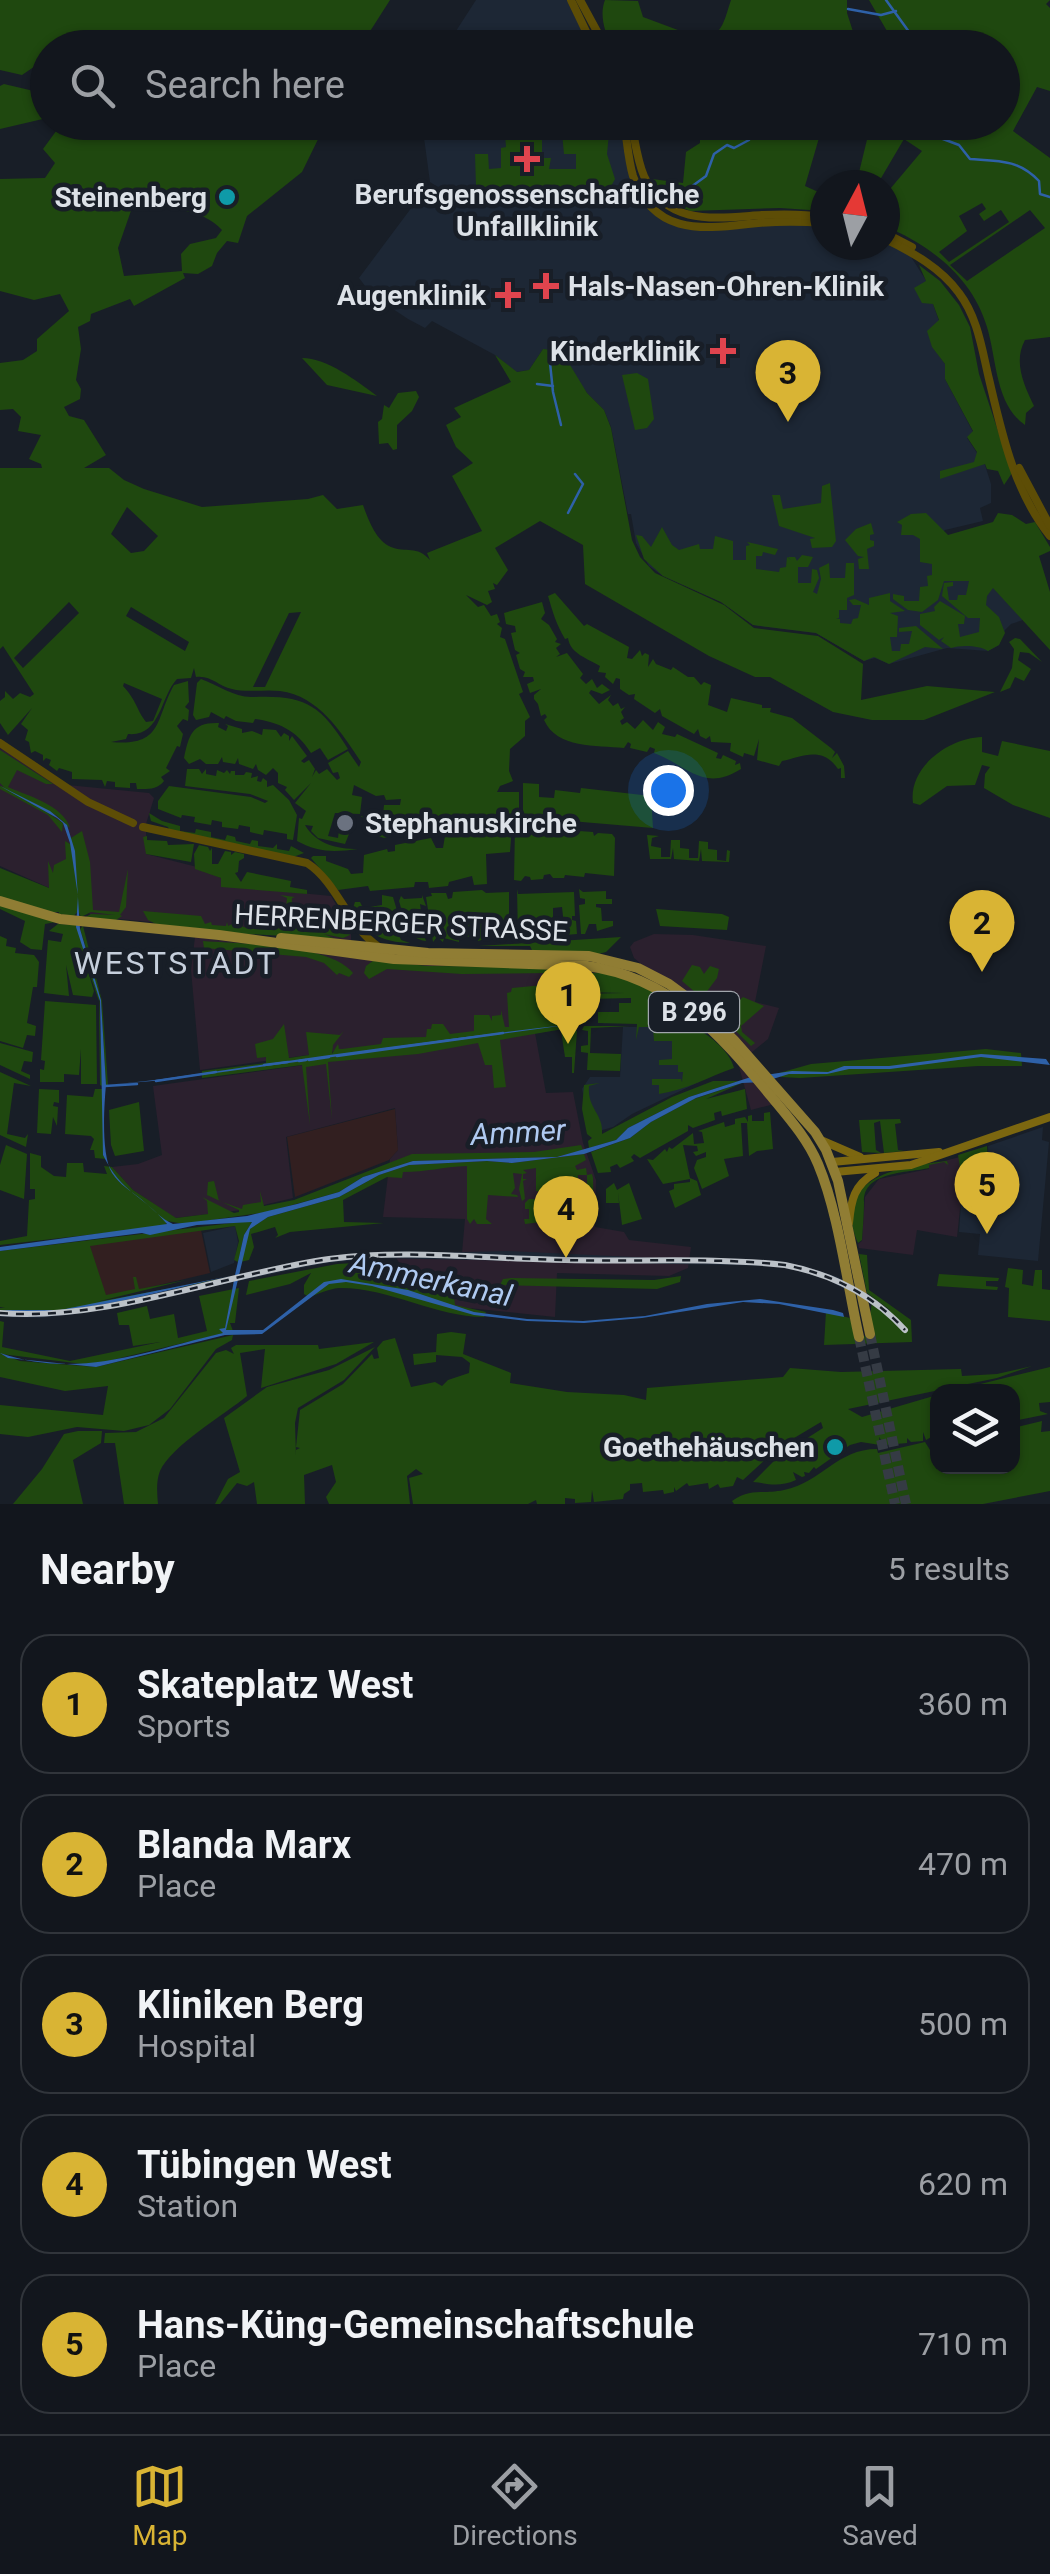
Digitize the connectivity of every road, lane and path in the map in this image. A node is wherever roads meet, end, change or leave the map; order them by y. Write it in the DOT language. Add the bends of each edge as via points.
graph roads {
  1 [pos="570,0"];
  2 [pos="580,0"];
  3 [pos="585,30"];
  4 [pos="596,30"];
  5 [pos="629,140"];
  6 [pos="810,220"];
  7 [pos="900,243"];
  8 [pos="900,246"];
  9 [pos="1050,526"];
  10 [pos="1050,536"];
  11 [pos="0,743"];
  12 [pos="0,902"];
  13 [pos="354,923"];
  14 [pos="361,931"];
  15 [pos="381,948"];
  16 [pos="358,950"];
  17 [pos="756,1071"];
  18 [pos="766,1082"];
  19 [pos="1050,1118"];
  20 [pos="820,1140"];
  21 [pos="948,1151"];
  22 [pos="870,1159"];
  23 [pos="827,1168"];
  24 [pos="879,1170"];
  25 [pos="844,1235"];
  1 -- 3 [label="street"];
  2 -- 4 [label="street"];
  5 -- 6 [label="street" via="640,190 670,219 702,229"];
  7 -- 9 [label="street" via="926,256 970,302 1016,460"];
  8 -- 10 [label="street" via="939,272 966,304 1015,472"];
  11 -- 13 [label="street" via="136,831 143,827 276,856 305,868 326,882"];
  12 -- 16 [label="main road, HERRENBERGER STRASSE / B 296" via="77,922"];
  13 -- 14 [label="street"];
  13 -- 16 [label="street"];
  14 -- 15 [label="street"];
  14 -- 16 [label="street"];
  15 -- 16 [label="main road, HERRENBERGER STRASSE / B 296"];
  15 -- 17 [label="main road, HERRENBERGER STRASSE / B 296" via="573,955 650,973 720,1025"];
  16 -- 17 [label="main road, HERRENBERGER STRASSE / B 296" via="440,963 576,964 622,973 690,1008"];
  17 -- 18 [label="main road, B 296"];
  18 -- 20 [label="main road, B 296"];
  18 -- 23 [label="main road, B 296"];
  19 -- 21 [label="main road"];
  20 -- 22 [label="main road, B 296"];
  20 -- 23 [label="main road, B 296"];
  21 -- 22 [label="main road"];
  21 -- 24 [label="main road"];
  22 -- 23 [label="main road"];
  23 -- 24 [label="main road"];
  23 -- 25 [label="main road, B 296"];
  23 -- 25 [label="main road, B 296" via="840,1192"];
  24 -- 25 [label="main road, B 296" via="855,1190"];
  25 -- 25 [label="main road, B 296" via="850,1296 864,1336 862,1300"];
}
